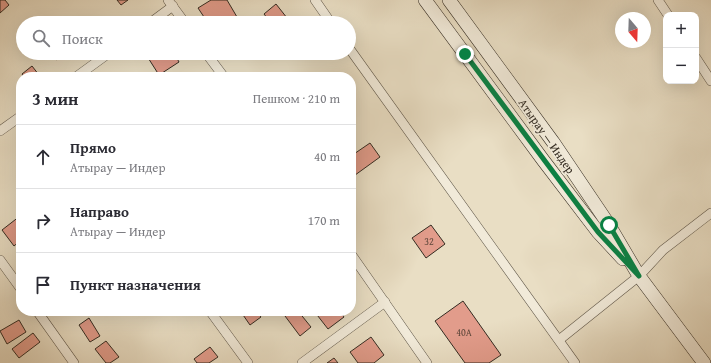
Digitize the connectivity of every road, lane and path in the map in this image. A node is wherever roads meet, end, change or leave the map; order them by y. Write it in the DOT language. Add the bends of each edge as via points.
graph roads {
  1 [pos="315,0"];
  2 [pos="425,0"];
  3 [pos="449,0"];
  4 [pos="658,0"];
  5 [pos="170,3"];
  6 [pos="666,12"];
  7 [pos="157,16"];
  8 [pos="180,16"];
  9 [pos="326,16"];
  10 [pos="356,58"];
  11 [pos="99,60"];
  12 [pos="211,60"];
  13 [pos="699,63"];
  14 [pos="83,72"];
  15 [pos="220,72"];
  16 [pos="711,81"];
  17 [pos="16,120"];
  18 [pos="0,131"];
  19 [pos="711,213"];
  20 [pos="0,260"];
  21 [pos="356,261"];
  22 [pos="639,276"];
  23 [pos="16,282"];
  24 [pos="385,302"];
  25 [pos="41,316"];
  26 [pos="214,316"];
  27 [pos="559,340"];
  28 [pos="74,363"];
  29 [pos="248,363"];
  30 [pos="302,363"];
  31 [pos="427,363"];
  32 [pos="575,363"];
  33 [pos="704,363"];
  1 -- 9 [label="street"];
  2 -- 22 [label="main road, Атырау — Индер" via="598,232"];
  3 -- 22 [label="main road, Атырау — Индер" via="553,142 609,225"];
  4 -- 6 [label="street"];
  5 -- 7 [label="street"];
  5 -- 8 [label="street"];
  10 -- 27 [label="street"];
  11 -- 14 [label="street"];
  12 -- 15 [label="street"];
  13 -- 16 [label="street"];
  17 -- 18 [label="street"];
  19 -- 22 [label="street" via="664,250"];
  20 -- 23 [label="street"];
  21 -- 24 [label="street"];
  22 -- 27 [label="street"];
  22 -- 33 [label="main road, Атырау — Индер"];
  24 -- 30 [label="street"];
  24 -- 31 [label="street"];
  25 -- 28 [label="street"];
  26 -- 29 [label="street"];
  27 -- 32 [label="street"];
}
